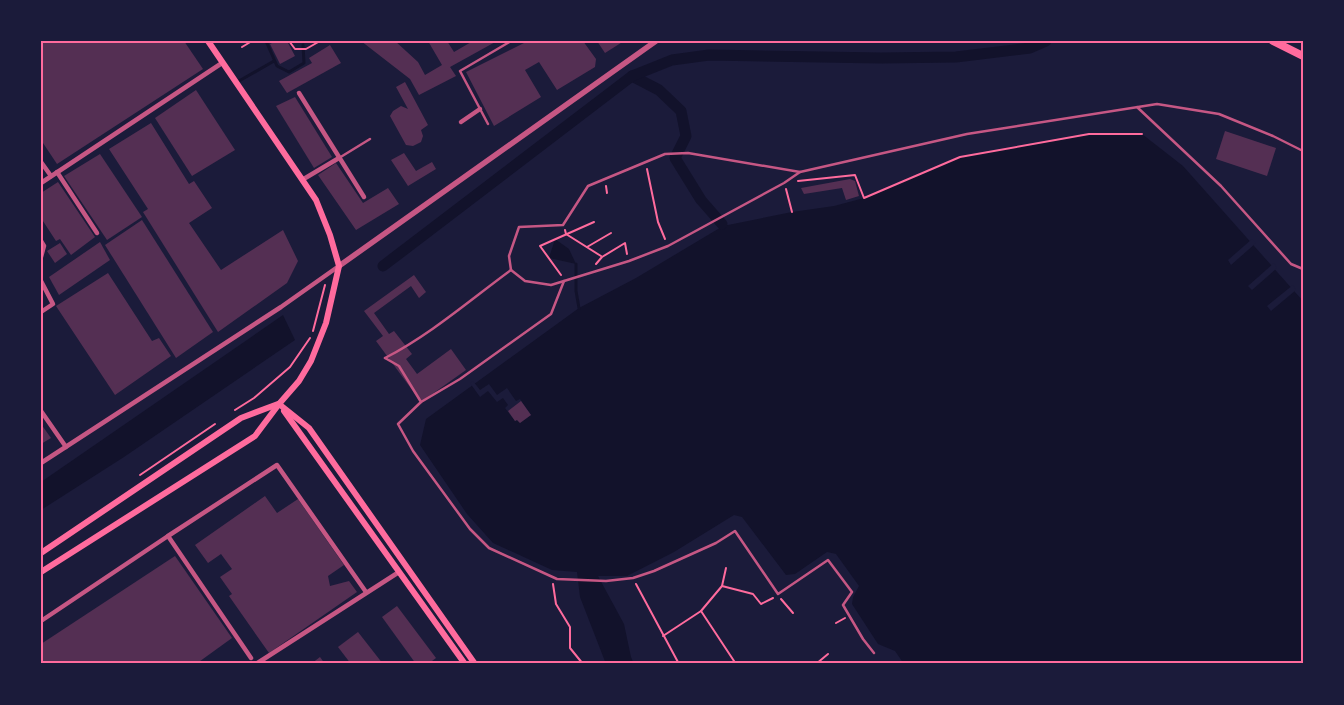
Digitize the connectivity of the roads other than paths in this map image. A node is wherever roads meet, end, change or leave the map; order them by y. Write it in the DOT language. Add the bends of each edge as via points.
graph roads {
  1 [pos="208,41"];
  2 [pos="511,41"];
  3 [pos="656,41"];
  4 [pos="1273,41"];
  5 [pos="1303,56"];
  6 [pos="222,63"];
  7 [pos="299,93"];
  8 [pos="1137,107"];
  9 [pos="480,109"];
  10 [pos="460,122"];
  11 [pos="488,124"];
  12 [pos="370,139"];
  13 [pos="1303,151"];
  14 [pos="339,158"];
  15 [pos="41,162"];
  16 [pos="57,172"];
  17 [pos="800,172"];
  18 [pos="51,176"];
  19 [pos="302,180"];
  20 [pos="41,183"];
  21 [pos="364,198"];
  22 [pos="98,233"];
  23 [pos="41,241"];
  24 [pos="41,257"];
  25 [pos="339,266"];
  26 [pos="1303,269"];
  27 [pos="511,270"];
  28 [pos="41,281"];
  29 [pos="564,281"];
  30 [pos="41,312"];
  31 [pos="421,402"];
  32 [pos="279,404"];
  33 [pos="41,410"];
  34 [pos="66,447"];
  35 [pos="41,463"];
  36 [pos="168,536"];
  37 [pos="41,553"];
  38 [pos="41,572"];
  39 [pos="399,572"];
  40 [pos="366,592"];
  41 [pos="41,621"];
  42 [pos="874,653"];
  43 [pos="251,658"];
  44 [pos="256,664"];
  45 [pos="465,664"];
  46 [pos="476,664"];
  1 -- 6 [label="main road"];
  2 -- 9 [label="lane" via="460,71"];
  3 -- 25 [label="street"];
  4 -- 5 [label="highway"];
  6 -- 16 [label="street"];
  6 -- 19 [label="main road"];
  7 -- 14 [label="street"];
  8 -- 13 [label="lane" via="1157,104 1220,114"];
  8 -- 17 [label="lane" via="967,134"];
  8 -- 26 [label="lane" via="1221,186 1291,264"];
  9 -- 10 [label="street"];
  9 -- 11 [label="lane"];
  12 -- 14 [label="lane"];
  14 -- 19 [label="street"];
  14 -- 21 [label="street"];
  15 -- 18 [label="street"];
  16 -- 18 [label="street"];
  16 -- 22 [label="street"];
  17 -- 27 [label="lane" via="688,153 665,154 588,186 563,225 519,227 509,256"];
  17 -- 29 [label="lane" via="668,246"];
  18 -- 20 [label="street"];
  19 -- 25 [label="main road" via="319,209"];
  23 -- 24 [label="street" via="44,246"];
  25 -- 32 [label="main road" via="326,323 311,361"];
  25 -- 34 [label="street"];
  27 -- 29 [label="lane" via="526,281 551,285"];
  27 -- 31 [label="lane" via="385,358 398,366"];
  28 -- 30 [label="street" via="53,304"];
  29 -- 31 [label="lane" via="551,314 460,379"];
  31 -- 42 [label="lane" via="398,424 470,529 489,548 557,579 606,581 654,571 735,531 778,594 828,560 852,592 843,605"];
  32 -- 37 [label="main road" via="241,418"];
  32 -- 38 [label="main road" via="255,436"];
  32 -- 39 [label="main road"];
  32 -- 46 [label="main road" via="309,428"];
  33 -- 34 [label="street"];
  34 -- 35 [label="street"];
  36 -- 40 [label="street" via="277,465"];
  36 -- 41 [label="street"];
  36 -- 43 [label="street"];
  39 -- 40 [label="street"];
  39 -- 45 [label="main road"];
  40 -- 44 [label="street"];
}
